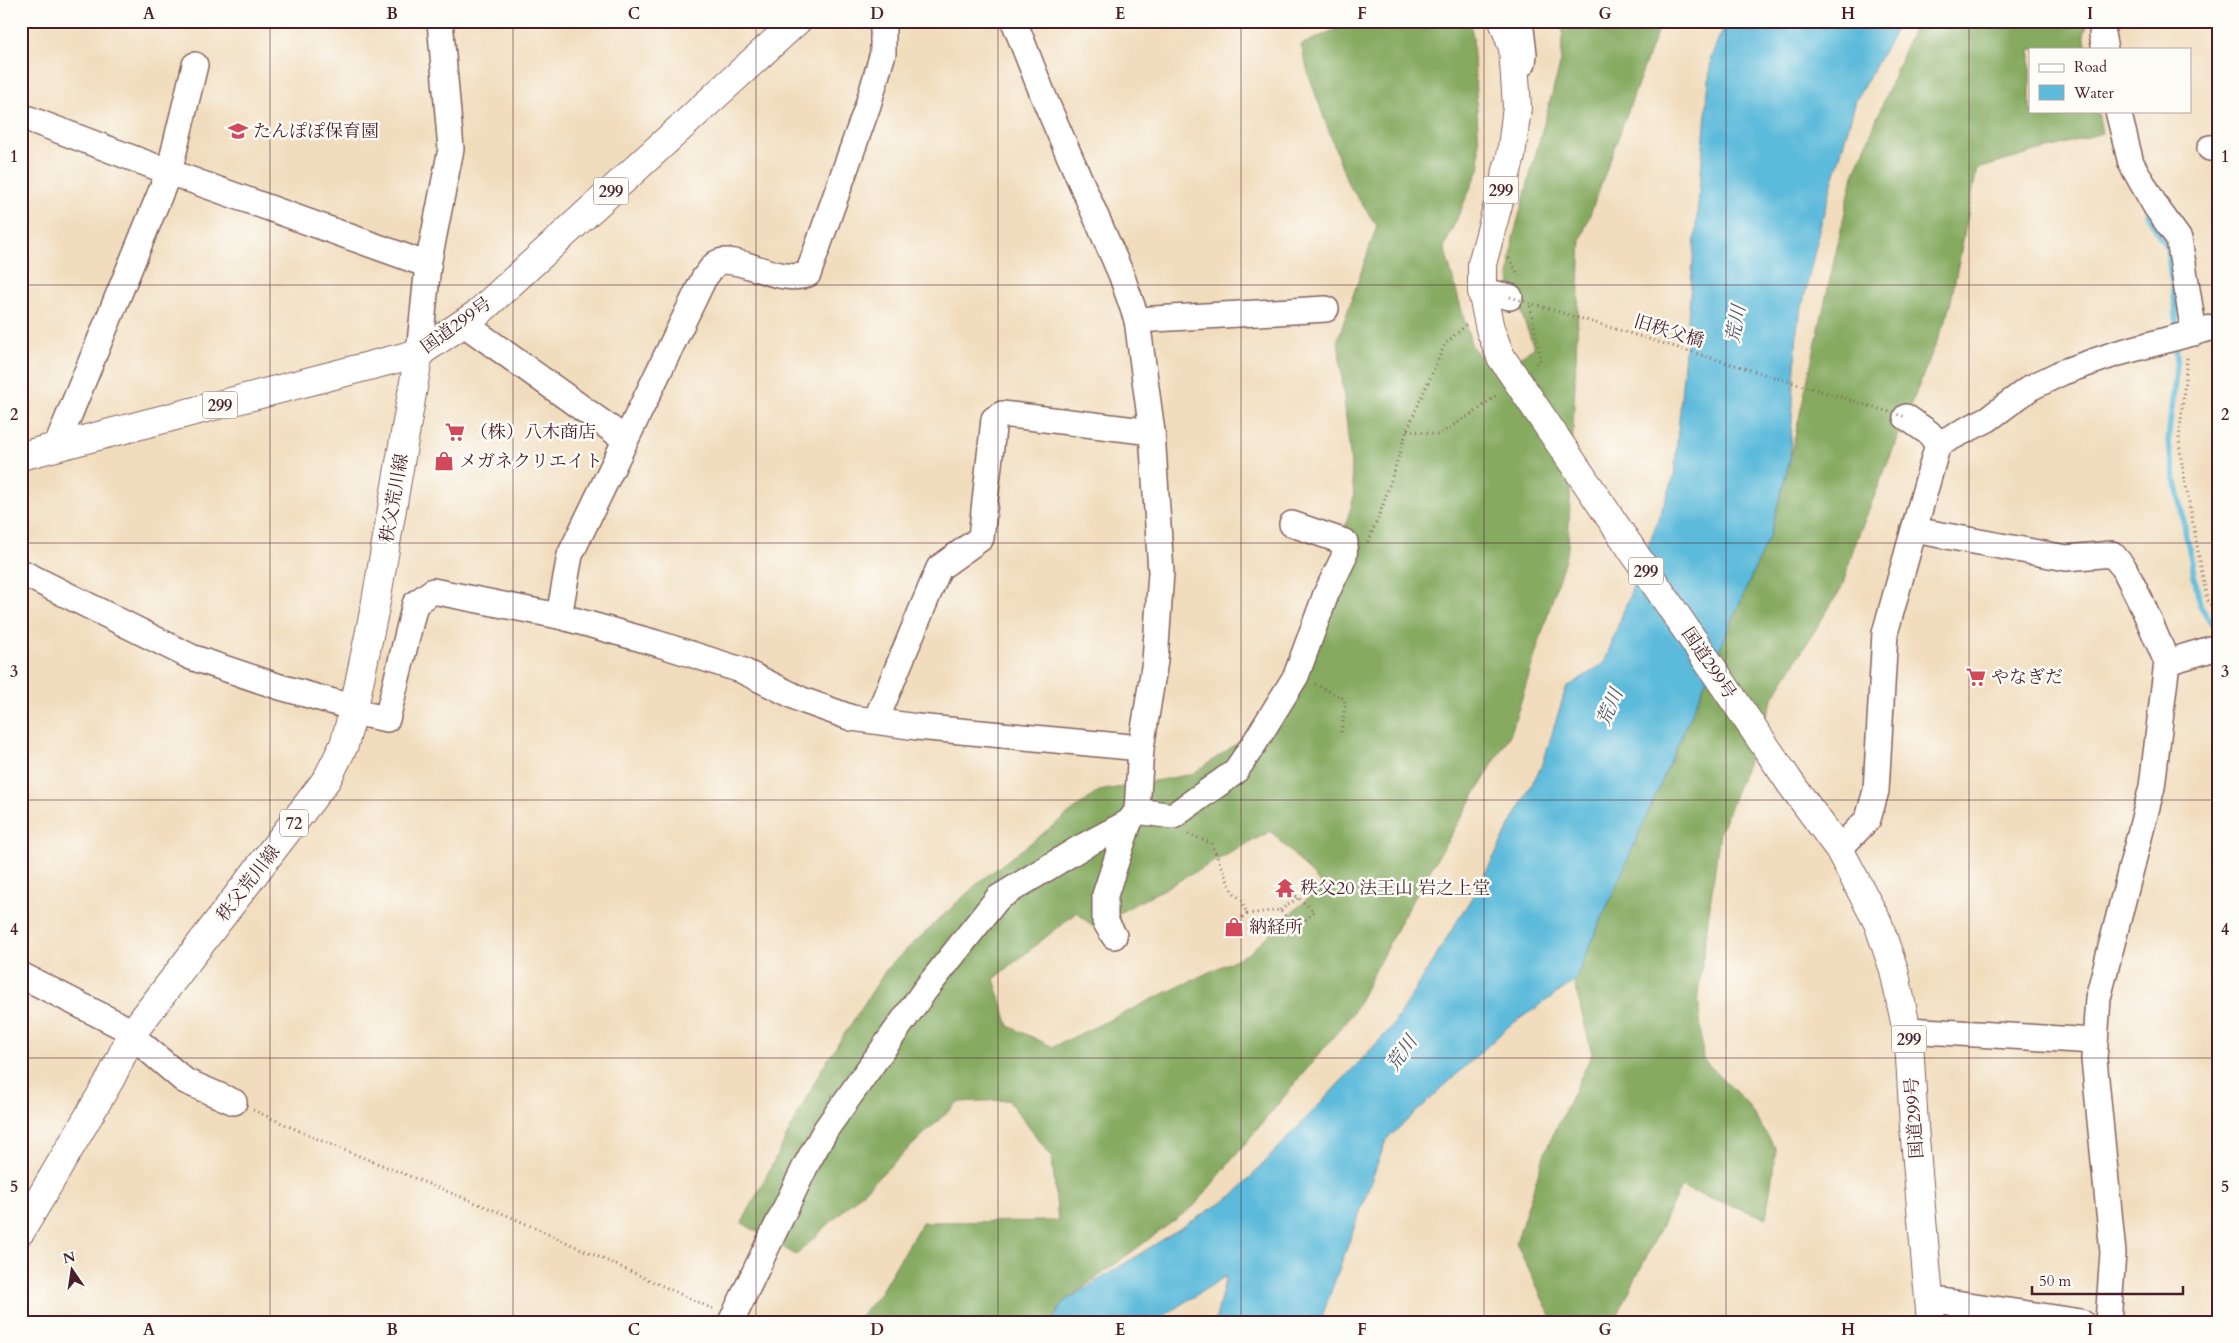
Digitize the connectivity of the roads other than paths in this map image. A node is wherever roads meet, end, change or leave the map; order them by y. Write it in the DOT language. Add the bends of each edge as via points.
graph roads {
  1 [pos="440,21"];
  2 [pos="797,21"];
  3 [pos="881,21"];
  4 [pos="1014,21"];
  5 [pos="1503,21"];
  6 [pos="1520,21"];
  7 [pos="2104,21"];
  8 [pos="2105,48"];
  9 [pos="195,65"];
  10 [pos="1517,107"];
  11 [pos="2118,112"];
  12 [pos="21,116"];
  13 [pos="169,172"];
  14 [pos="428,265"];
  15 [pos="1510,297"];
  16 [pos="1484,300"];
  17 [pos="1326,309"];
  18 [pos="1137,320"];
  19 [pos="463,323"];
  20 [pos="2218,326"];
  21 [pos="2190,334"];
  22 [pos="419,353"];
  23 [pos="1906,417"];
  24 [pos="1152,432"];
  25 [pos="625,439"];
  26 [pos="1938,444"];
  27 [pos="56,447"];
  28 [pos="21,456"];
  29 [pos="1292,524"];
  30 [pos="1914,530"];
  31 [pos="21,572"];
  32 [pos="559,616"];
  33 [pos="2218,647"];
  34 [pos="2167,662"];
  35 [pos="354,712"];
  36 [pos="876,720"];
  37 [pos="1141,748"];
  38 [pos="1133,817"];
  39 [pos="1839,849"];
  40 [pos="1114,936"];
  41 [pos="21,975"];
  42 [pos="1907,1030"];
  43 [pos="133,1034"];
  44 [pos="2095,1042"];
  45 [pos="234,1102"];
  46 [pos="21,1231"];
  47 [pos="1930,1310"];
  48 [pos="732,1320"];
  49 [pos="2081,1322"];
  50 [pos="2108,1322"];
  1 -- 14 [label="street" via="452,149"];
  2 -- 19 [label="main road, 国道299号 / 299"];
  3 -- 25 [label="street" via="881,62 808,274 782,277 728,261 716,264 704,278"];
  4 -- 18 [label="street" via="1121,274"];
  5 -- 10 [label="main road, 国道299号 / 299" via="1513,48"];
  6 -- 10 [label="street" via="1524,54"];
  7 -- 8 [label="street"];
  9 -- 13 [label="street"];
  10 -- 16 [label="main road, 国道299号 / 299" via="1510,156 1482,264"];
  11 -- 21 [label="street" via="2131,163 2179,239"];
  12 -- 13 [label="street"];
  13 -- 14 [label="street"];
  13 -- 27 [label="street"];
  14 -- 22 [label="street"];
  15 -- 16 [label="street"];
  16 -- 39 [label="main road, 国道299号 / 299, bridge" via="1490,329 1502,357 1791,784"];
  17 -- 18 [label="street"];
  18 -- 24 [label="street"];
  19 -- 22 [label="main road, 国道299号 / 299"];
  19 -- 25 [label="street"];
  20 -- 21 [label="street"];
  21 -- 26 [label="street" via="2063,372 2030,388 1988,420"];
  22 -- 27 [label="main road, 国道299号 / 299"];
  22 -- 35 [label="main road, 秩父荒川線 / 72"];
  23 -- 26 [label="street" via="1929,433"];
  24 -- 36 [label="street" via="1002,414 994,419 981,538 939,568"];
  24 -- 37 [label="street" via="1161,572 1155,662"];
  25 -- 32 [label="street" via="570,555"];
  26 -- 30 [label="street"];
  27 -- 28 [label="main road, 国道299号 / 299"];
  29 -- 38 [label="street" via="1345,542 1344,557 1326,594 1296,676 1234,772 1173,816"];
  30 -- 34 [label="street" via="2066,558 2112,554 2124,568"];
  30 -- 39 [label="street" via="1885,633 1876,791 1868,819"];
  31 -- 35 [label="street" via="191,657 341,704"];
  32 -- 35 [label="street" via="433,590 415,604 387,719"];
  32 -- 36 [label="street" via="741,670 802,700 852,718"];
  33 -- 34 [label="street"];
  34 -- 44 [label="street" via="2152,787 2098,998"];
  35 -- 43 [label="main road, 秩父荒川線 / 72" via="344,745 327,779"];
  36 -- 37 [label="street" via="917,727"];
  37 -- 38 [label="street"];
  38 -- 40 [label="street" via="1105,895 1105,921"];
  38 -- 48 [label="street" via="998,898 925,990 826,1128"];
  39 -- 42 [label="main road, 国道299号 / 299" via="1878,923 1894,970"];
  41 -- 43 [label="street"];
  42 -- 44 [label="street"];
  42 -- 47 [label="main road, 国道299号 / 299"];
  43 -- 45 [label="street" via="185,1082"];
  43 -- 46 [label="main road, 秩父荒川線 / 72" via="111,1078"];
  44 -- 50 [label="street" via="2094,1060 2113,1253"];
  47 -- 49 [label="street"];
}
